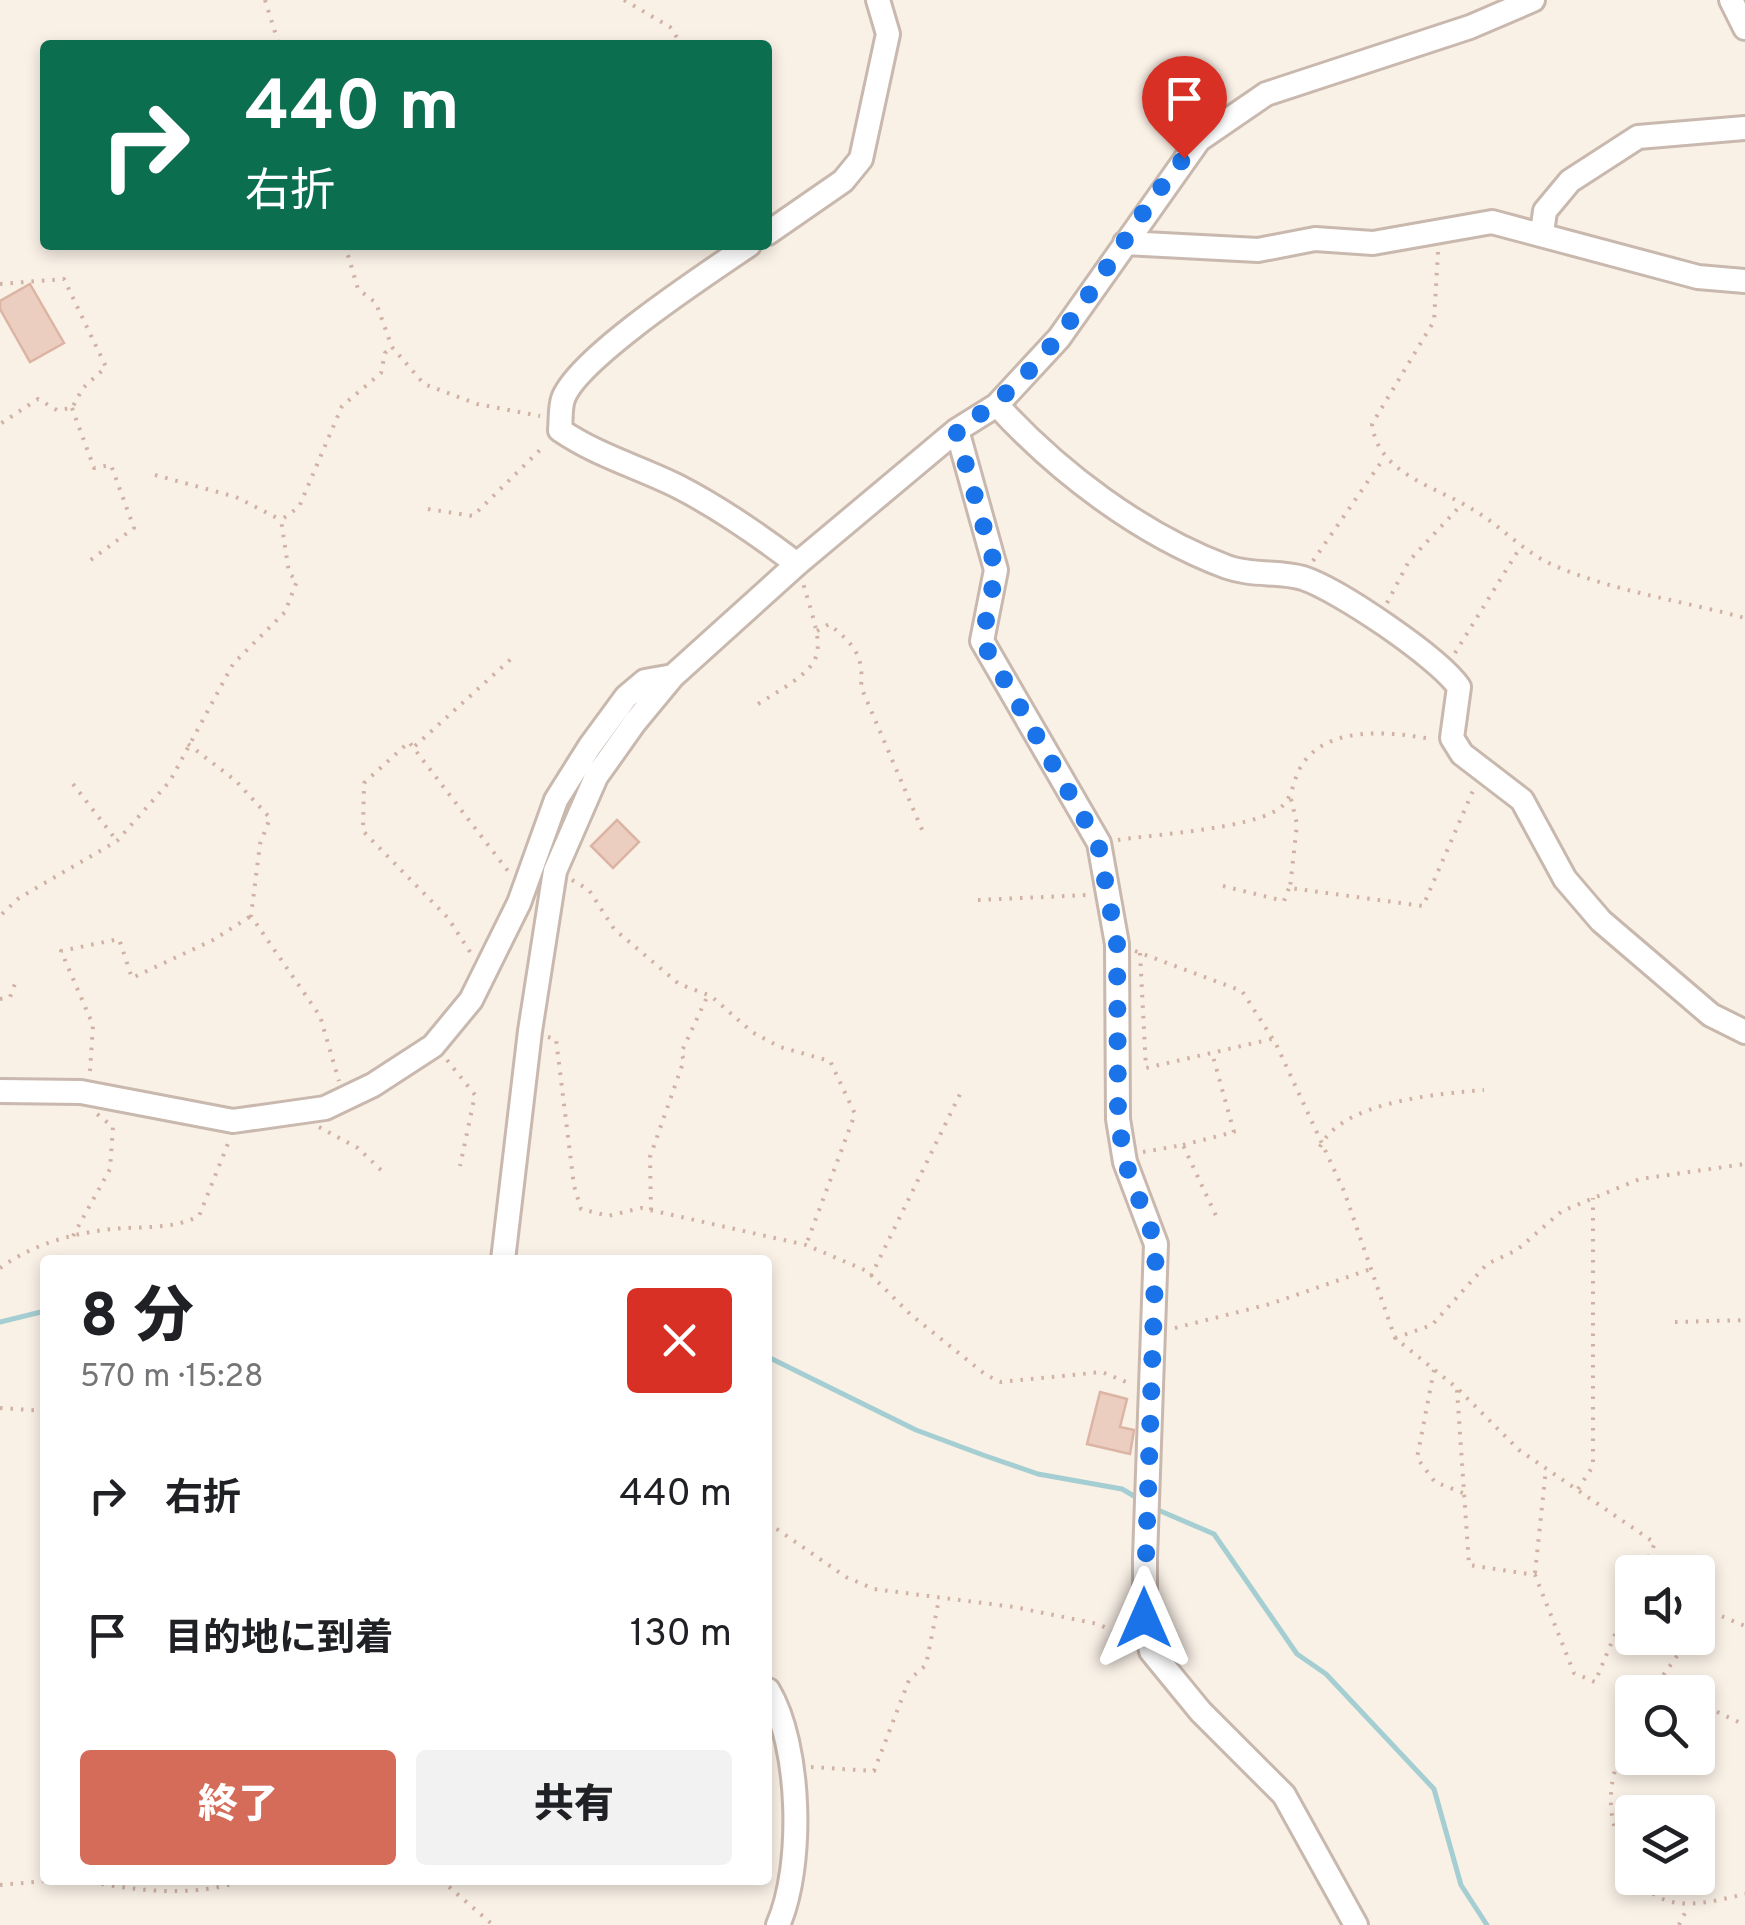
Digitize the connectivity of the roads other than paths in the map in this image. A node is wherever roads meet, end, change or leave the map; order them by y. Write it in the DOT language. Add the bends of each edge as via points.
graph roads {
  1 [pos="878,0"];
  2 [pos="1533,0"];
  3 [pos="1732,0"];
  4 [pos="1745,28"];
  5 [pos="1745,128"];
  6 [pos="772,230"];
  7 [pos="1542,233"];
  8 [pos="1126,243"];
  9 [pos="743,250"];
  10 [pos="1745,281"];
  11 [pos="998,405"];
  12 [pos="956,430"];
  13 [pos="797,564"];
  14 [pos="674,676"];
  15 [pos="1745,1032"];
  16 [pos="0,1091"];
  17 [pos="504,1255"];
  18 [pos="772,1697"];
  19 [pos="778,1925"];
  20 [pos="1356,1925"];
  1 -- 6 [label="street" via="888,34 861,160 843,181"];
  2 -- 8 [label="street" via="1266,94 1199,140"];
  3 -- 4 [label="street"];
  5 -- 7 [label="street" via="1638,137 1570,181 1545,211"];
  7 -- 8 [label="street" via="1492,222 1374,243 1298,240 1258,250"];
  7 -- 10 [label="street" via="1698,277"];
  8 -- 11 [label="street" via="1060,338"];
  9 -- 13 [label="street" via="648,314 592,364 564,396 560,430 748,526"];
  11 -- 12 [label="street"];
  11 -- 15 [label="street" via="1028,439 1130,518 1227,567 1302,578 1446,668 1458,687 1452,738 1462,754 1522,800 1566,880 1602,921 1711,1015"];
  12 -- 13 [label="street"];
  12 -- 20 [label="street" via="996,570 982,641 1098,843 1117,944 1118,1119 1156,1244 1144,1618 1151,1651 1284,1794"];
  13 -- 14 [label="street"];
  14 -- 16 [label="street" via="645,681 590,746 556,800 489,968 434,1044 344,1099 233,1122 89,1093"];
  14 -- 17 [label="street" via="596,776 555,871"];
  18 -- 19 [label="street" via="791,1765 790,1862"];
}
